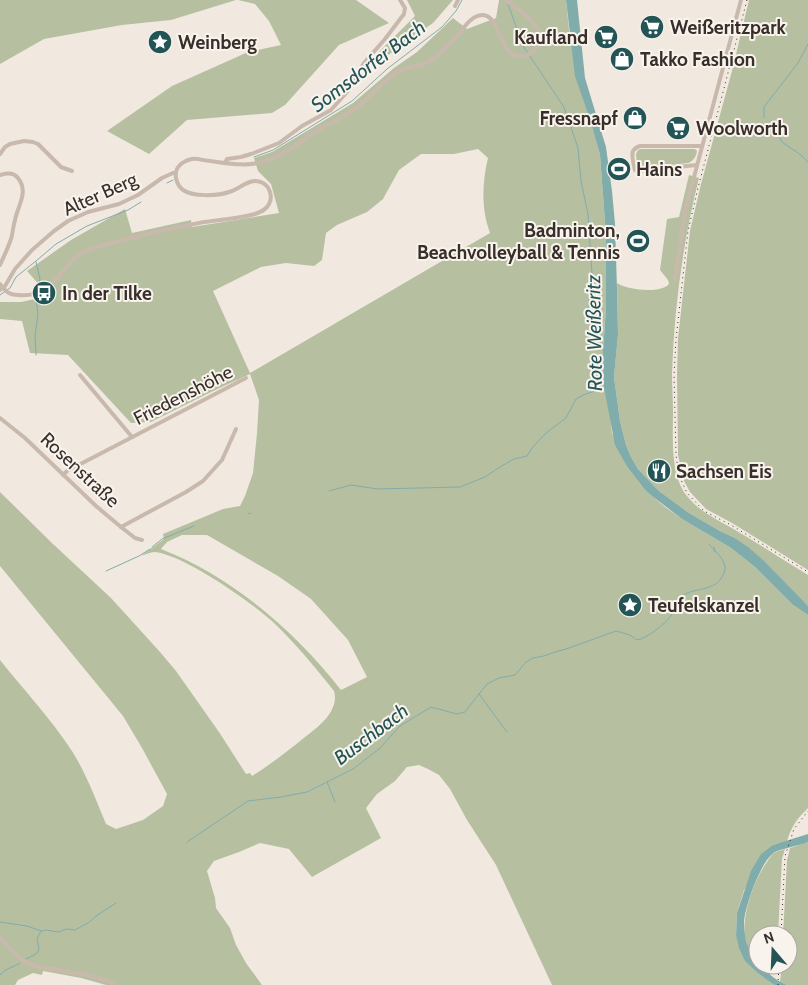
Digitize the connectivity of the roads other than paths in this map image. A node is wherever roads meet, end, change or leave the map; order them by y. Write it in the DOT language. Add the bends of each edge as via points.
graph roads {
  1 [pos="400,0"];
  2 [pos="458,0"];
  3 [pos="506,0"];
  4 [pos="741,0"];
  5 [pos="454,6"];
  6 [pos="702,146"];
  7 [pos="0,154"];
  8 [pos="225,163"];
  9 [pos="696,165"];
  10 [pos="72,171"];
  11 [pos="176,173"];
  12 [pos="0,175"];
  13 [pos="0,265"];
  14 [pos="675,279"];
  15 [pos="3,289"];
  16 [pos="80,375"];
  17 [pos="246,378"];
  18 [pos="0,419"];
  19 [pos="236,429"];
  20 [pos="132,436"];
  21 [pos="63,475"];
  22 [pos="121,527"];
  23 [pos="142,540"];
  24 [pos="0,938"];
  25 [pos="115,985"];
  1 -- 8 [label="street" via="405,8 404,14 331,110 279,143 227,159"];
  2 -- 5 [label="street"];
  3 -- 8 [label="street, Alter Berg" via="538,30 541,37 534,51 519,56 508,52 498,28 488,17 475,17 434,59 398,71 355,109 275,158 245,164"];
  4 -- 6 [label="street"];
  6 -- 9 [label="street"];
  6 -- 9 [label="street" via="640,146 633,151 634,167 638,172"];
  7 -- 10 [label="street" via="10,144 32,142 61,167"];
  8 -- 11 [label="street, Alter Berg" via="189,160 183,162"];
  9 -- 14 [label="street"];
  11 -- 15 [label="street, Alter Berg" via="119,204 68,221 26,256"];
  11 -- 15 [label="street" via="180,187 192,193 214,195 229,192 245,183 263,183 269,189 269,205 252,215 157,232 83,253 74,258 43,291 26,296 12,295"];
  12 -- 13 [label="street" via="14,174 24,191"];
  16 -- 20 [label="street, Friedenshöhe"];
  17 -- 20 [label="street, Friedenshöhe"];
  18 -- 21 [label="street, Rosenstraße"];
  19 -- 22 [label="street" via="222,460 203,481"];
  20 -- 21 [label="street, Friedenshöhe"];
  21 -- 22 [label="street, Rosenstraße"];
  22 -- 23 [label="street, Rosenstraße"];
  24 -- 25 [label="street" via="27,964 107,980"];
}
